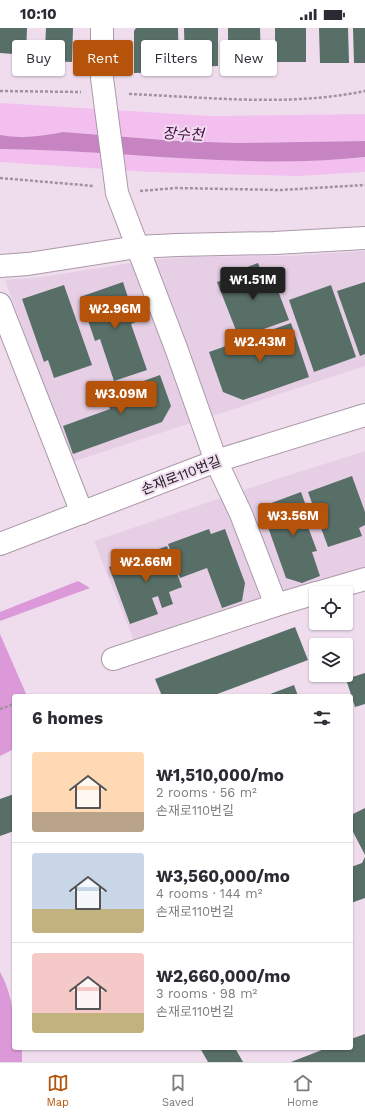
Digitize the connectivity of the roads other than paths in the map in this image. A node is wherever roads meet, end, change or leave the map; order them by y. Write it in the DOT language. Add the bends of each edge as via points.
graph roads {
  1 [pos="102,28"];
  2 [pos="365,238"];
  3 [pos="137,247"];
  4 [pos="0,266"];
  5 [pos="0,304"];
  6 [pos="365,415"];
  7 [pos="216,461"];
  8 [pos="82,513"];
  9 [pos="0,544"];
  10 [pos="365,579"];
  11 [pos="340,586"];
  12 [pos="309,595"];
  13 [pos="276,605"];
  14 [pos="114,659"];
  1 -- 3 [label="street" via="102,78 116,183"];
  2 -- 3 [label="street"];
  3 -- 4 [label="street"];
  3 -- 7 [label="street"];
  5 -- 8 [label="street"];
  6 -- 7 [label="street, 손재로110번길"];
  7 -- 8 [label="street, 손재로110번길"];
  7 -- 13 [label="street" via="241,514"];
  8 -- 9 [label="street, 손재로110번길"];
  10 -- 11 [label="street"];
  12 -- 13 [label="street"];
  13 -- 14 [label="street"];
}
